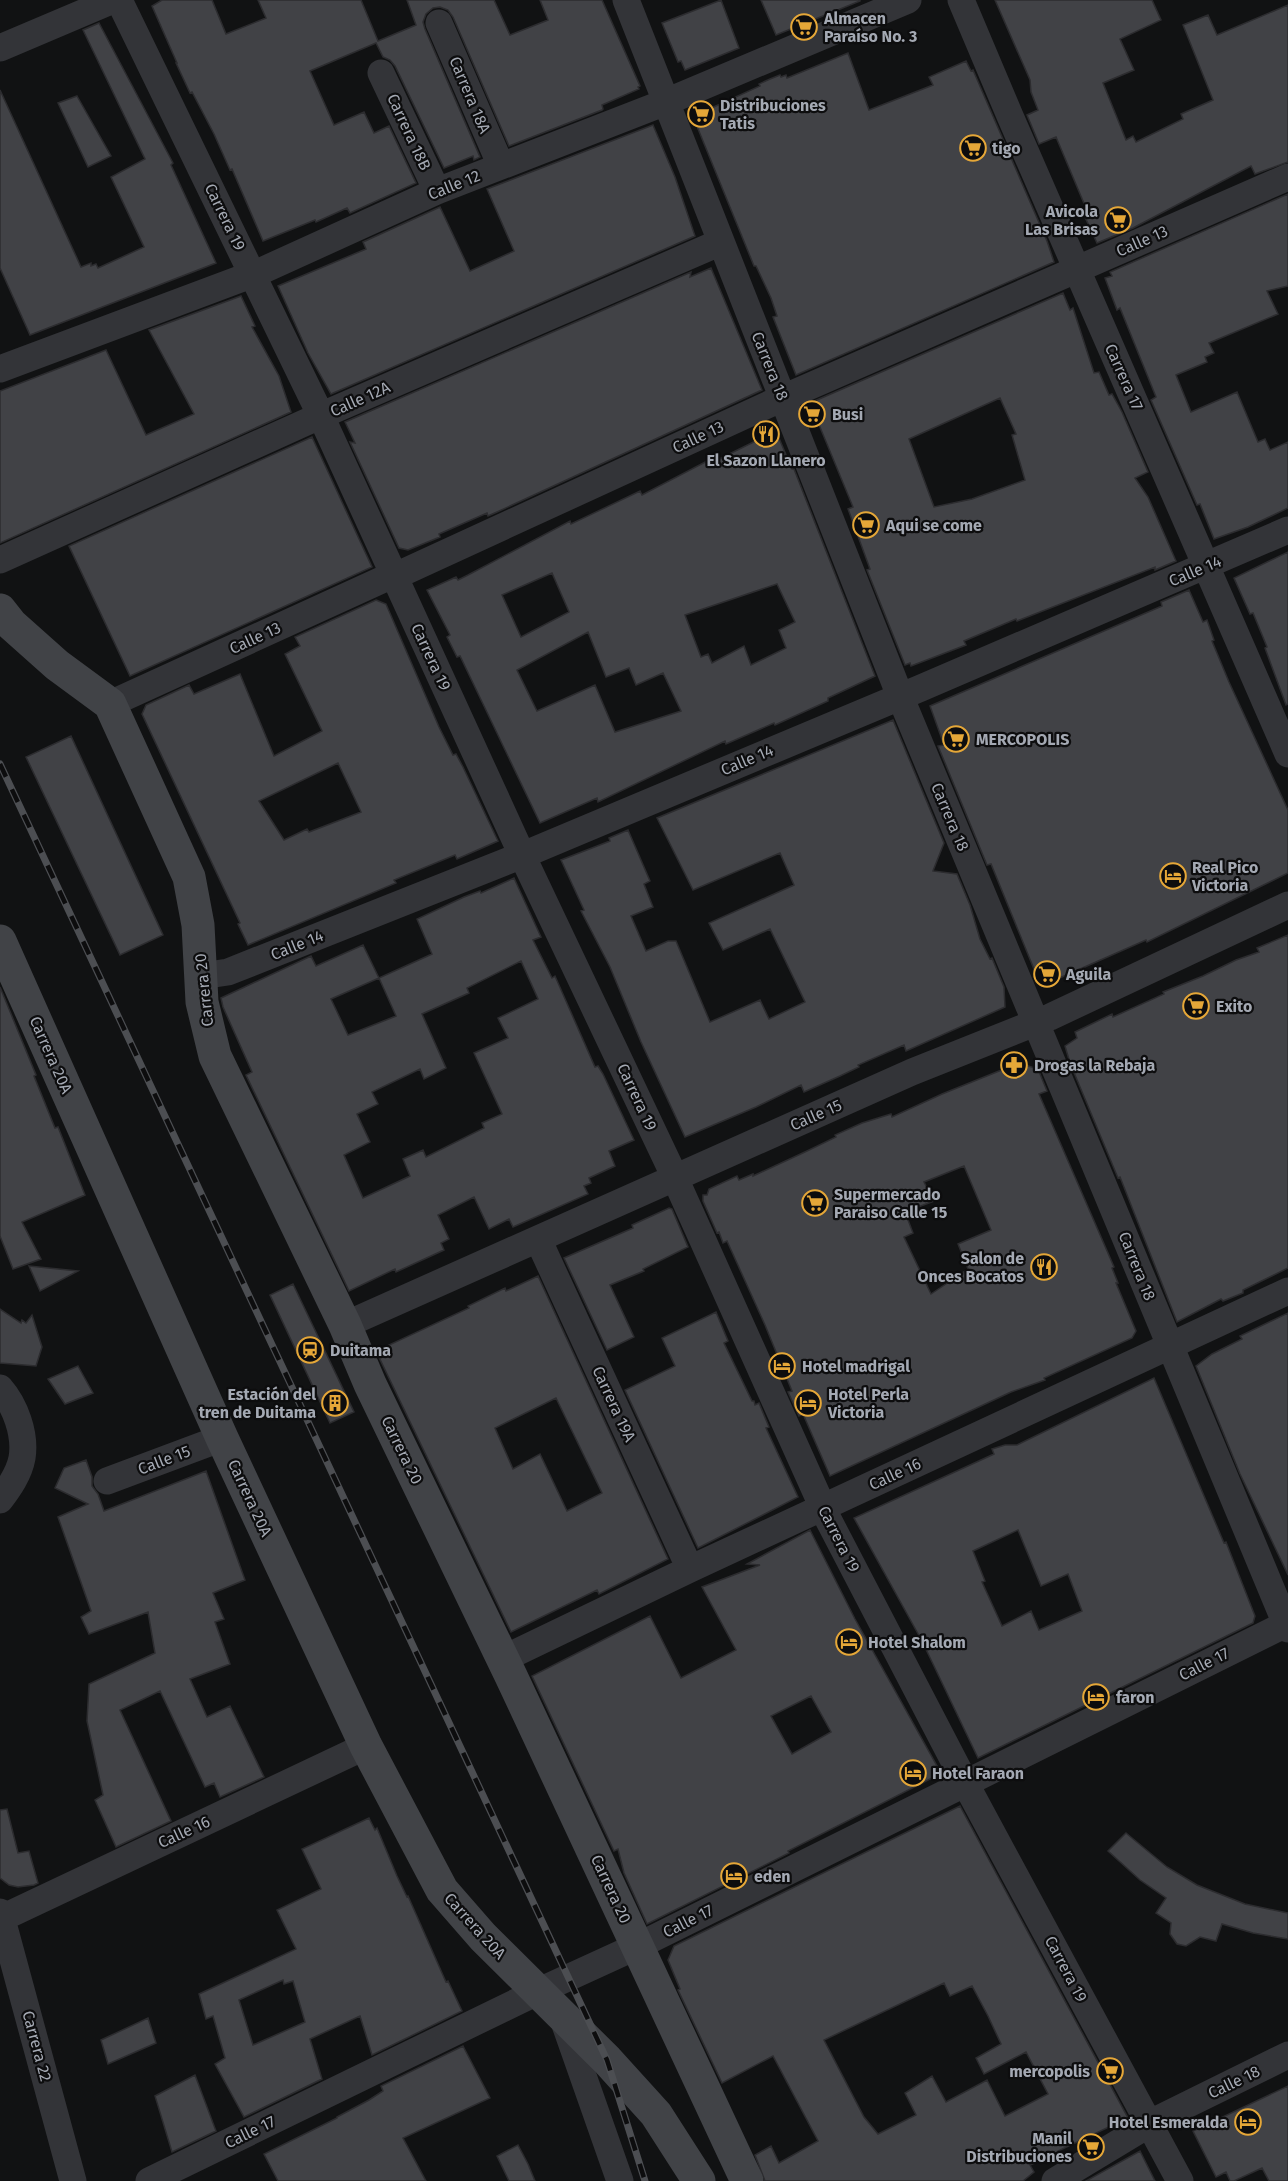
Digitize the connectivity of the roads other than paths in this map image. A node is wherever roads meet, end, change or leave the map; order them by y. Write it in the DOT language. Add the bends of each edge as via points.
graph roads {
  1 [pos="113,0"];
  2 [pos="119,0"];
  3 [pos="626,0"];
  4 [pos="908,0"];
  5 [pos="962,0"];
  6 [pos="439,23"];
  7 [pos="0,48"];
  8 [pos="381,73"];
  9 [pos="666,102"];
  10 [pos="501,166"];
  11 [pos="1288,177"];
  12 [pos="437,191"];
  13 [pos="721,242"];
  14 [pos="1077,270"];
  15 [pos="252,274"];
  16 [pos="0,369"];
  17 [pos="783,398"];
  18 [pos="321,416"];
  19 [pos="1288,530"];
  20 [pos="0,560"];
  21 [pos="1206,566"];
  22 [pos="393,575"];
  23 [pos="0,610"];
  24 [pos="900,696"];
  25 [pos="110,704"];
  26 [pos="1288,754"];
  27 [pos="522,855"];
  28 [pos="1288,905"];
  29 [pos="1,946"];
  30 [pos="214,974"];
  31 [pos="1037,1022"];
  32 [pos="675,1178"];
  33 [pos="538,1239"];
  34 [pos="1288,1291"];
  35 [pos="345,1325"];
  36 [pos="1170,1346"];
  37 [pos="0,1388"];
  38 [pos="222,1438"];
  39 [pos="107,1481"];
  40 [pos="0,1500"];
  41 [pos="823,1507"];
  42 [pos="690,1569"];
  43 [pos="1287,1625"];
  44 [pos="503,1659"];
  45 [pos="366,1746"];
  46 [pos="965,1782"];
  47 [pos="1,1915"];
  48 [pos="638,1946"];
  49 [pos="537,1992"];
  50 [pos="562,2016"];
  51 [pos="1288,2055"];
  52 [pos="698,2075"];
  53 [pos="656,2114"];
  54 [pos="1148,2125"];
  55 [pos="73,2181"];
  56 [pos="149,2181"];
  57 [pos="620,2181"];
  58 [pos="699,2181"];
  59 [pos="747,2181"];
  60 [pos="1055,2181"];
  61 [pos="1180,2181"];
  1 -- 7 [label="street"];
  2 -- 15 [label="street, Carrera 19"];
  3 -- 9 [label="street, Carrera 18"];
  4 -- 9 [label="street, Calle 12"];
  5 -- 14 [label="street, Carrera 17"];
  6 -- 10 [label="street, Carrera 18A"];
  8 -- 12 [label="street, Carrera 18B"];
  9 -- 10 [label="street, Calle 12"];
  9 -- 13 [label="street, Carrera 18"];
  10 -- 12 [label="street, Calle 12"];
  11 -- 14 [label="street, Calle 13"];
  12 -- 15 [label="street, Calle 12"];
  13 -- 17 [label="street, Carrera 18"];
  13 -- 18 [label="street, Calle 12A"];
  14 -- 17 [label="street, Calle 13"];
  14 -- 21 [label="street, Carrera 17"];
  15 -- 16 [label="street, Calle 12"];
  15 -- 18 [label="street, Carrera 19"];
  17 -- 22 [label="street, Calle 13"];
  17 -- 24 [label="street, Carrera 18"];
  18 -- 20 [label="street, Calle 12A"];
  18 -- 22 [label="street, Carrera 19"];
  19 -- 21 [label="street, Calle 14"];
  21 -- 24 [label="street, Calle 14"];
  21 -- 26 [label="street, Carrera 17"];
  22 -- 25 [label="street, Calle 13"];
  22 -- 27 [label="street, Carrera 19"];
  23 -- 25 [label="street" via="57,665"];
  24 -- 27 [label="street, Calle 14"];
  24 -- 31 [label="street, Carrera 18"];
  25 -- 30 [label="street, Carrera 20" via="189,877 198,925"];
  27 -- 30 [label="street, Calle 14"];
  27 -- 32 [label="street, Carrera 19"];
  28 -- 31 [label="street, Calle 15"];
  29 -- 38 [label="street, Carrera 20A"];
  30 -- 35 [label="street, Carrera 20" via="205,1015 215,1056"];
  31 -- 32 [label="street, Calle 15" via="912,1072"];
  31 -- 36 [label="street, Carrera 18"];
  32 -- 33 [label="street, Calle 15"];
  32 -- 41 [label="street, Carrera 19"];
  33 -- 35 [label="street, Calle 15"];
  33 -- 42 [label="street, Carrera 19A"];
  34 -- 36 [label="street, Calle 16"];
  35 -- 44 [label="street, Carrera 20"];
  36 -- 41 [label="street, Calle 16"];
  36 -- 43 [label="street, Carrera 18"];
  37 -- 40 [label="street" via="11,1401 22,1447 22,1458"];
  38 -- 39 [label="street, Calle 15"];
  38 -- 45 [label="street, Carrera 20A"];
  41 -- 42 [label="street, Calle 16"];
  41 -- 46 [label="street, Carrera 19"];
  42 -- 44 [label="street, Calle 16"];
  43 -- 46 [label="street, Calle 17"];
  44 -- 48 [label="street, Carrera 20"];
  45 -- 47 [label="street, Calle 16"];
  45 -- 49 [label="street, Carrera 20A" via="442,1890"];
  46 -- 48 [label="street, Calle 17"];
  46 -- 54 [label="street, Carrera 19"];
  47 -- 55 [label="street, Carrera 22"];
  48 -- 49 [label="street, Calle 17"];
  48 -- 52 [label="street, Carrera 20"];
  49 -- 50 [label="street, Carrera 20A"];
  49 -- 56 [label="street, Calle 17"];
  50 -- 53 [label="street, Carrera 20A"];
  50 -- 57 [label="street, Carrera 20A"];
  51 -- 54 [label="street, Calle 18"];
  52 -- 53 [label="street" via="688,2104 673,2113"];
  52 -- 59 [label="street, Carrera 20"];
  53 -- 58 [label="street, Carrera 20A"];
  54 -- 60 [label="street, Calle 18"];
  54 -- 61 [label="street, Carrera 19"];
}
